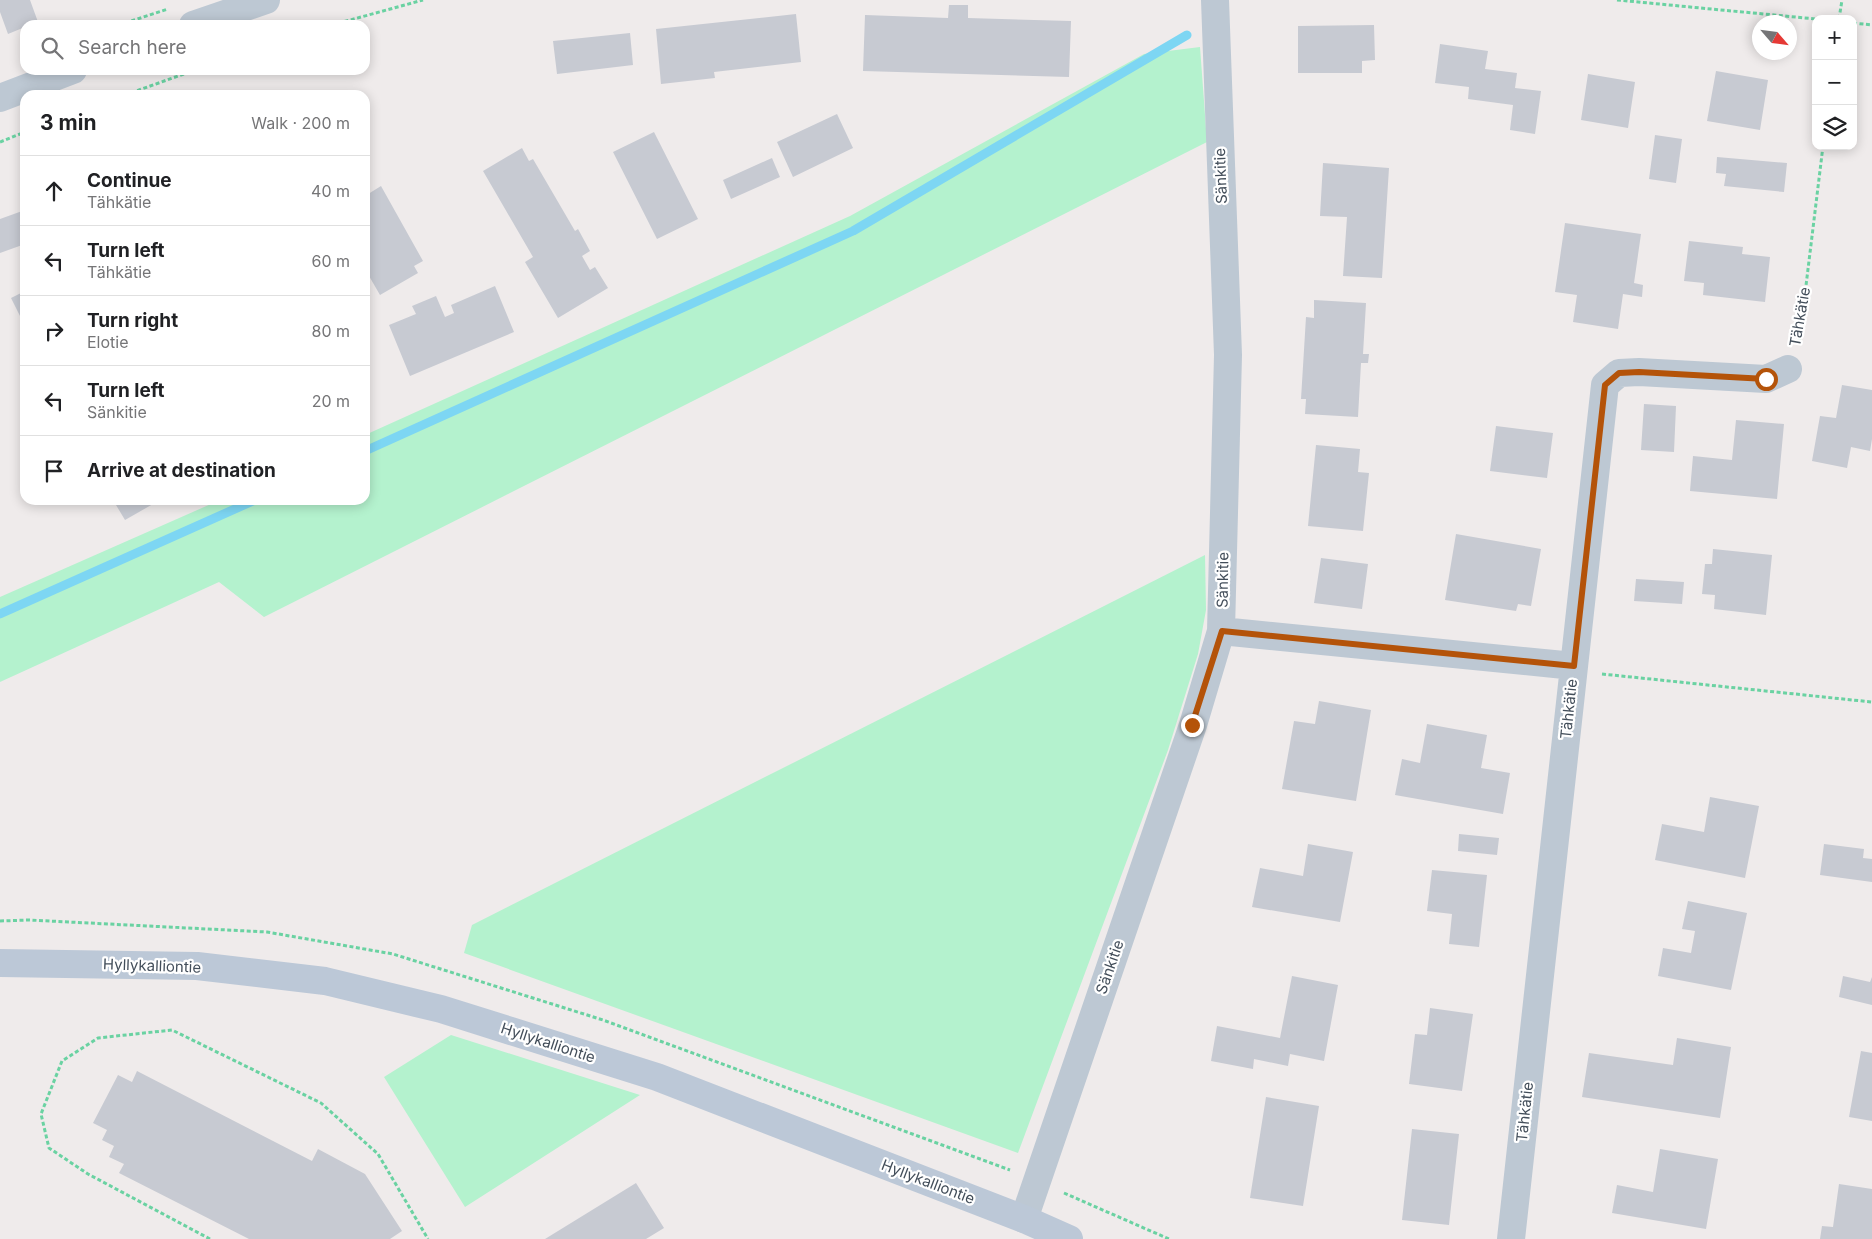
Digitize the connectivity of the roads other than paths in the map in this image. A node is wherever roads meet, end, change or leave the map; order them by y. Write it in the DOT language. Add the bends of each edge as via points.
graph roads {
  1 [pos="266,0"];
  2 [pos="1215,0"];
  3 [pos="184,16"];
  4 [pos="60,75"];
  5 [pos="20,90"];
  6 [pos="21,90"];
  7 [pos="0,98"];
  8 [pos="1788,369"];
  9 [pos="1222,631"];
  10 [pos="1574,666"];
  11 [pos="0,963"];
  12 [pos="1024,1218"];
  13 [pos="1069,1239"];
  14 [pos="1511,1239"];
  1 -- 3 [label="street"];
  2 -- 9 [label="street, Sänkitie" via="1228,354"];
  4 -- 6 [label="street"];
  5 -- 7 [label="street"];
  8 -- 10 [label="street, Tähkätie" via="1766,379 1619,373 1605,385"];
  9 -- 10 [label="street"];
  9 -- 12 [label="street, Sänkitie"];
  10 -- 14 [label="street, Tähkätie"];
  11 -- 12 [label="main road, Hyllykalliontie" via="197,966 325,981 441,1009 657,1077"];
  12 -- 13 [label="main road, Hyllykalliontie"];
}
